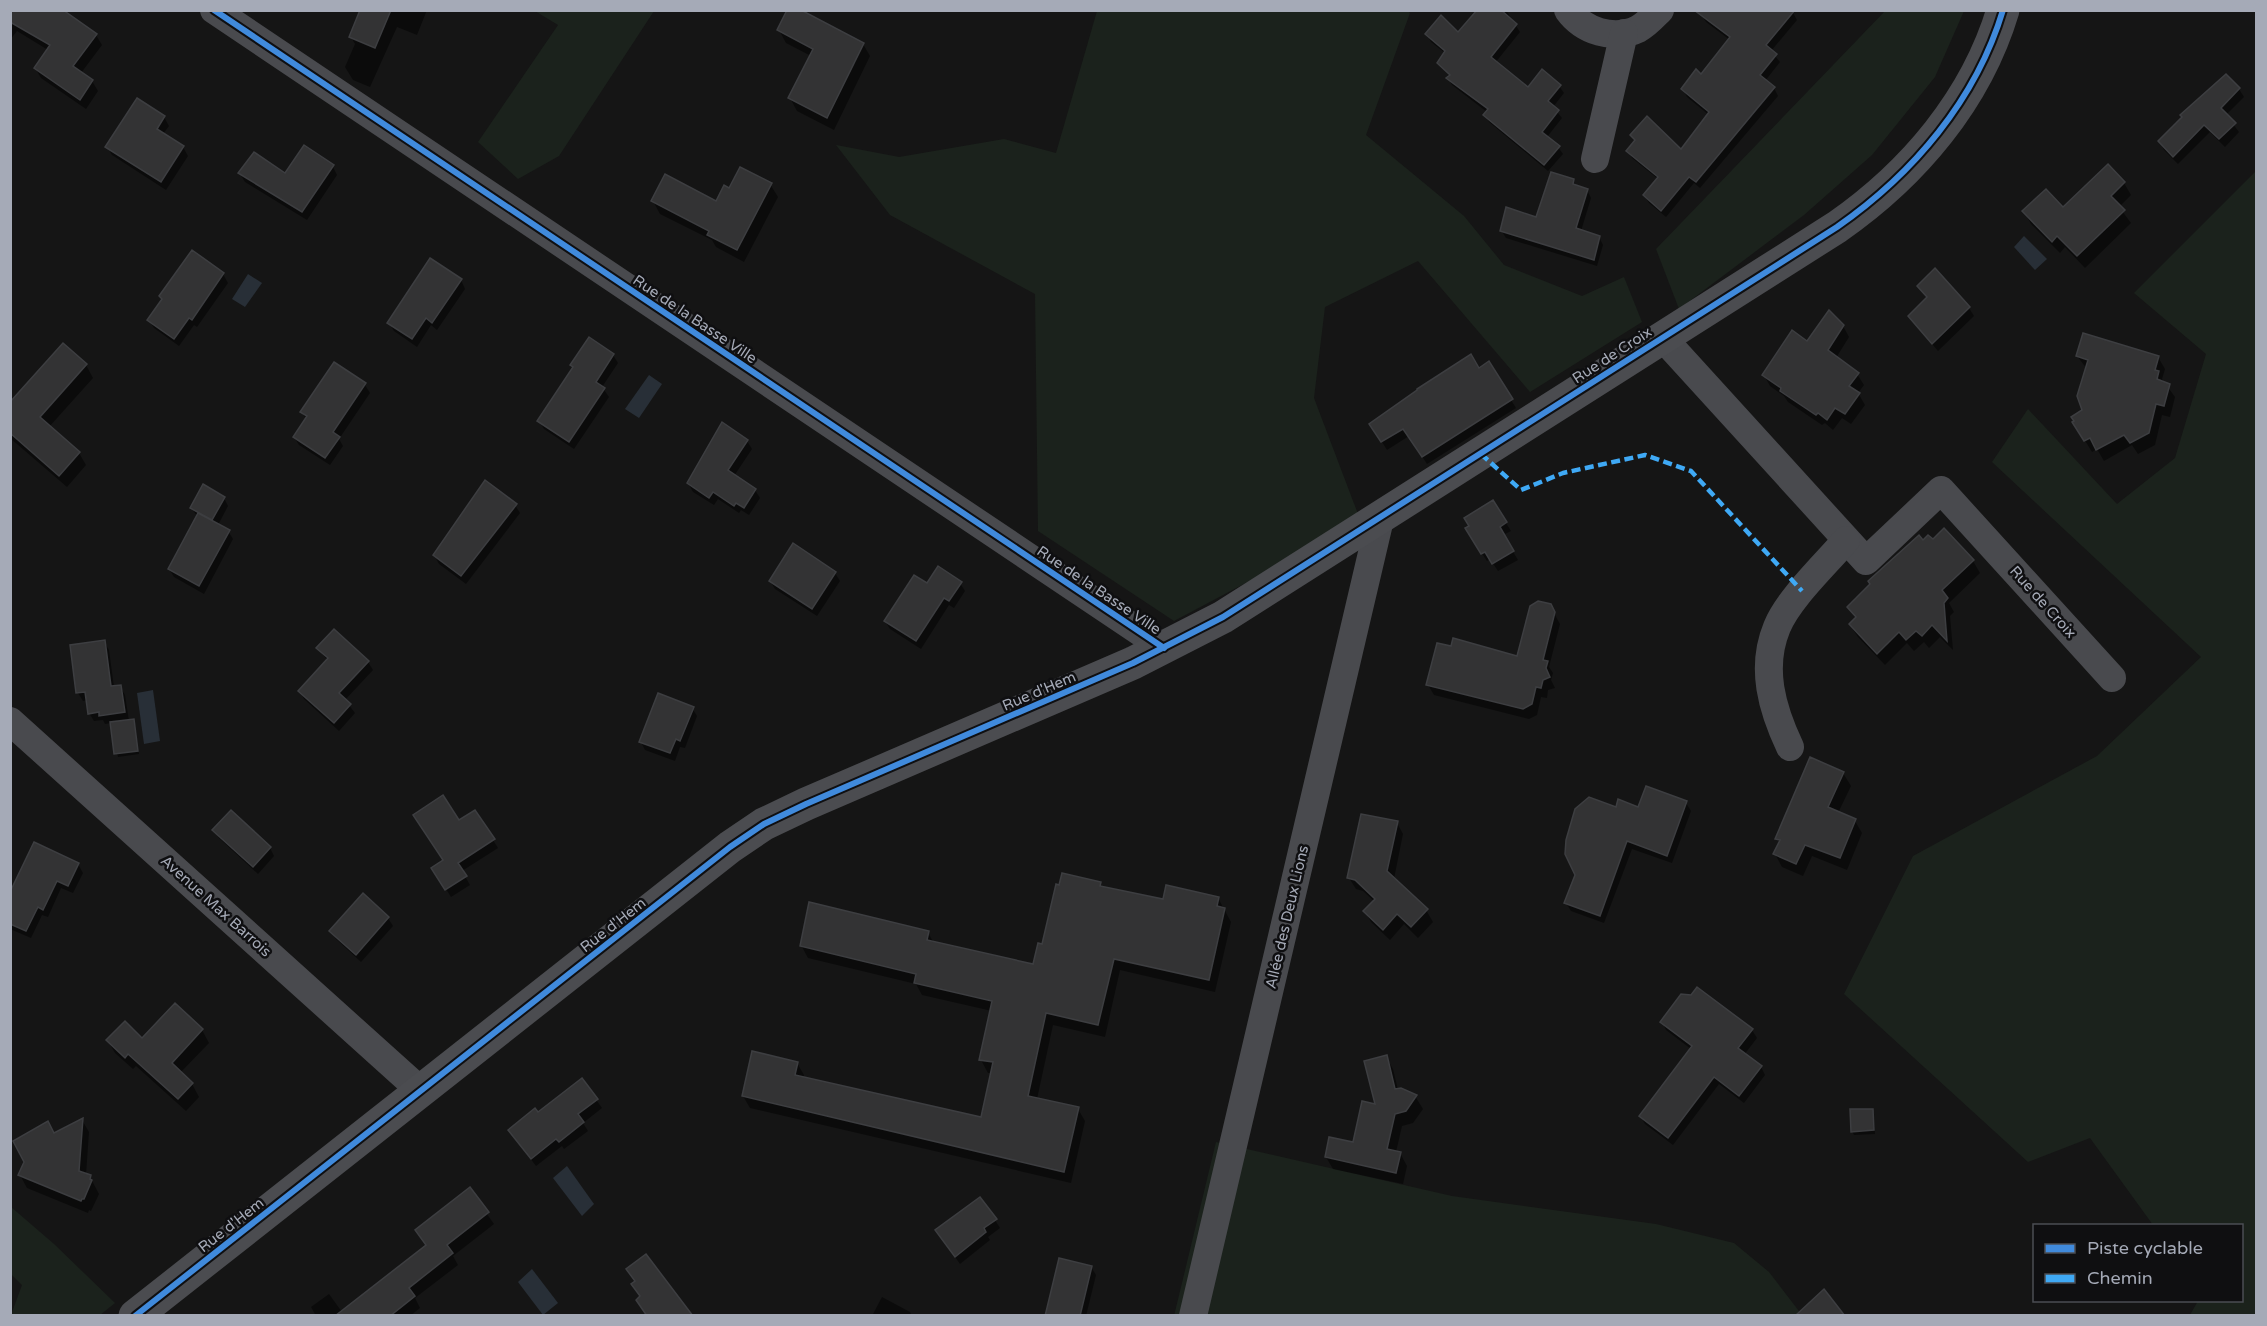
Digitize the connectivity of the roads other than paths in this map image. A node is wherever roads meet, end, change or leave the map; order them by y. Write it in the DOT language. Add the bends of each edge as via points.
graph roads {
  1 [pos="214,10"];
  2 [pos="1568,10"];
  3 [pos="1660,10"];
  4 [pos="2004,10"];
  5 [pos="1624,33"];
  6 [pos="1595,159"];
  7 [pos="1662,337"];
  8 [pos="1380,519"];
  9 [pos="1846,540"];
  10 [pos="1164,648"];
  11 [pos="2112,678"];
  12 [pos="10,721"];
  13 [pos="1790,747"];
  14 [pos="422,1091"];
  15 [pos="135,1316"];
  16 [pos="1193,1316"];
  1 -- 10 [label="street, Rue de la Basse Ville"];
  2 -- 5 [label="street" via="1596,31"];
  3 -- 5 [label="street" via="1636,30"];
  4 -- 7 [label="main road, Rue de Croix" via="1988,52 1960,101 1930,143 1895,181 1860,211 1797,254"];
  5 -- 6 [label="street"];
  7 -- 8 [label="main road, Rue de Croix"];
  7 -- 9 [label="street, Rue de Croix"];
  8 -- 10 [label="main road, Rue de Croix" via="1223,617"];
  8 -- 16 [label="street, Allée des Deux Lions"];
  9 -- 11 [label="street, Rue de Croix" via="1866,561 1941,490"];
  9 -- 13 [label="street" via="1786,611 1772,643 1771,697"];
  10 -- 14 [label="main road, Rue d'Hem" via="764,824"];
  12 -- 14 [label="street, Avenue Max Barrois"];
  14 -- 15 [label="main road, Rue d'Hem"];
}
